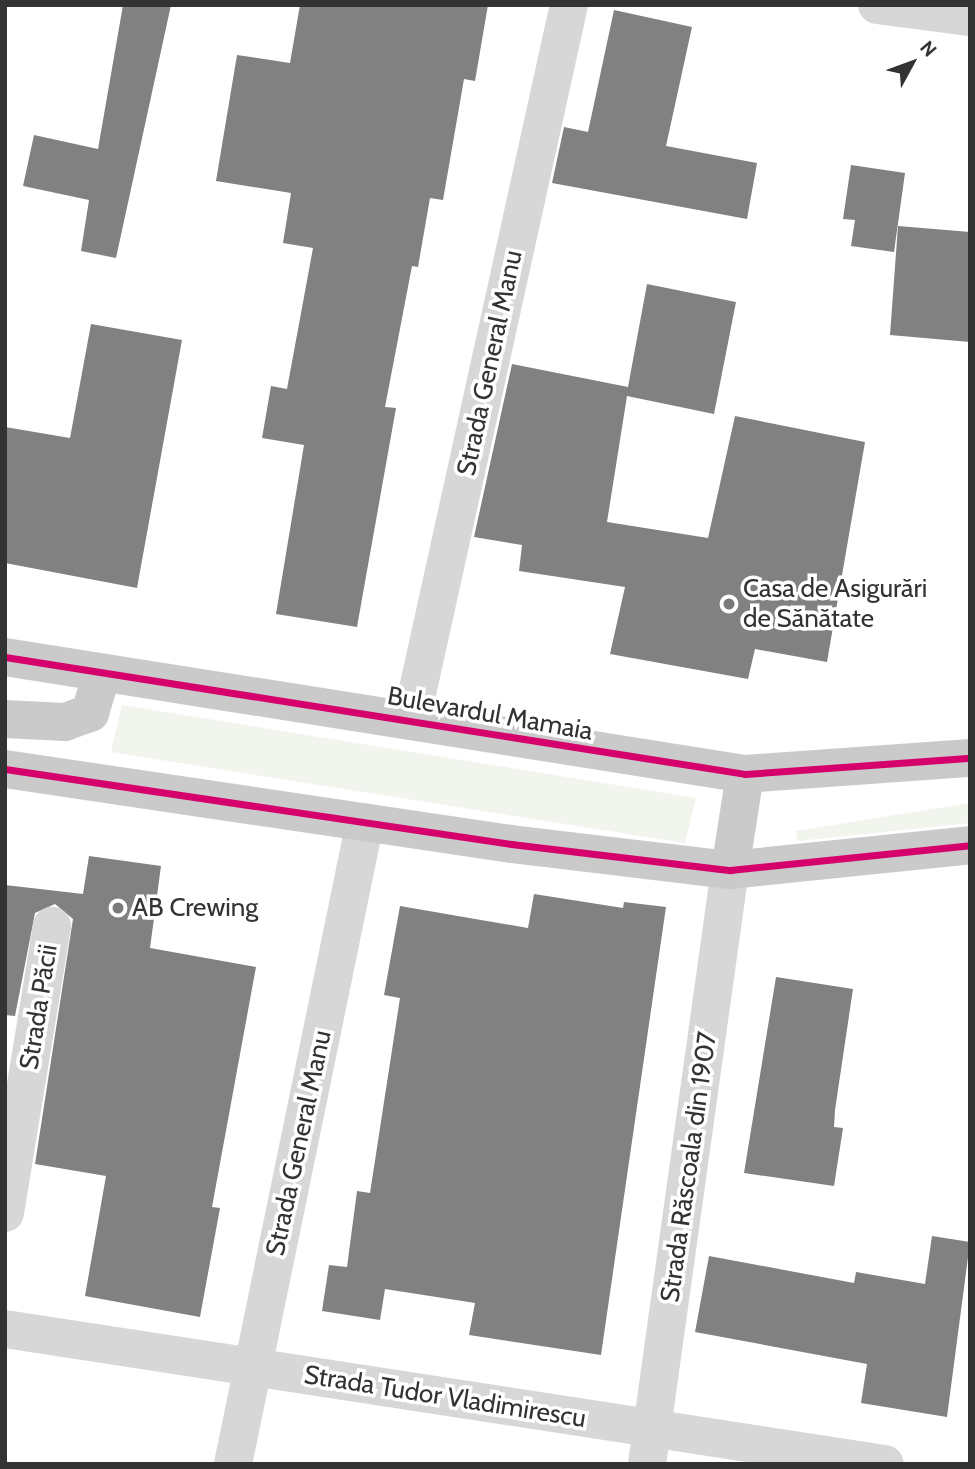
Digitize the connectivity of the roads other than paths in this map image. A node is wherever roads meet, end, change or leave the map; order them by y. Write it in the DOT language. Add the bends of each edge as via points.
graph roads {
  1 [pos="569,5"];
  2 [pos="877,5"];
  3 [pos="970,18"];
  4 [pos="5,657"];
  5 [pos="102,673"];
  6 [pos="5,719"];
  7 [pos="411,721"];
  8 [pos="970,758"];
  9 [pos="5,769"];
  10 [pos="745,774"];
  11 [pos="365,822"];
  12 [pos="970,845"];
  13 [pos="730,870"];
  14 [pos="52,926"];
  15 [pos="5,1213"];
  16 [pos="5,1329"];
  17 [pos="253,1367"];
  18 [pos="650,1446"];
  19 [pos="233,1464"];
  20 [pos="885,1464"];
  1 -- 7 [label="street, Strada General Manu"];
  2 -- 3 [label="street"];
  4 -- 5 [label="main road, Bulevardul Mamaia"];
  5 -- 6 [label="main road" via="90,713 65,722"];
  5 -- 7 [label="main road, Bulevardul Mamaia"];
  7 -- 10 [label="main road, Bulevardul Mamaia"];
  8 -- 10 [label="main road, Bulevardul Mamaia"];
  9 -- 11 [label="main road"];
  10 -- 13 [label="main road"];
  11 -- 13 [label="main road"];
  11 -- 17 [label="street, Strada General Manu"];
  12 -- 13 [label="main road"];
  13 -- 18 [label="street, Strada Răscoala din 1907"];
  14 -- 15 [label="street, Strada Păcii"];
  16 -- 17 [label="street, Strada Tudor Vladimirescu"];
  17 -- 18 [label="street, Strada Tudor Vladimirescu"];
  17 -- 19 [label="street, Strada General Manu"];
  18 -- 20 [label="street, Strada Tudor Vladimirescu"];
}
